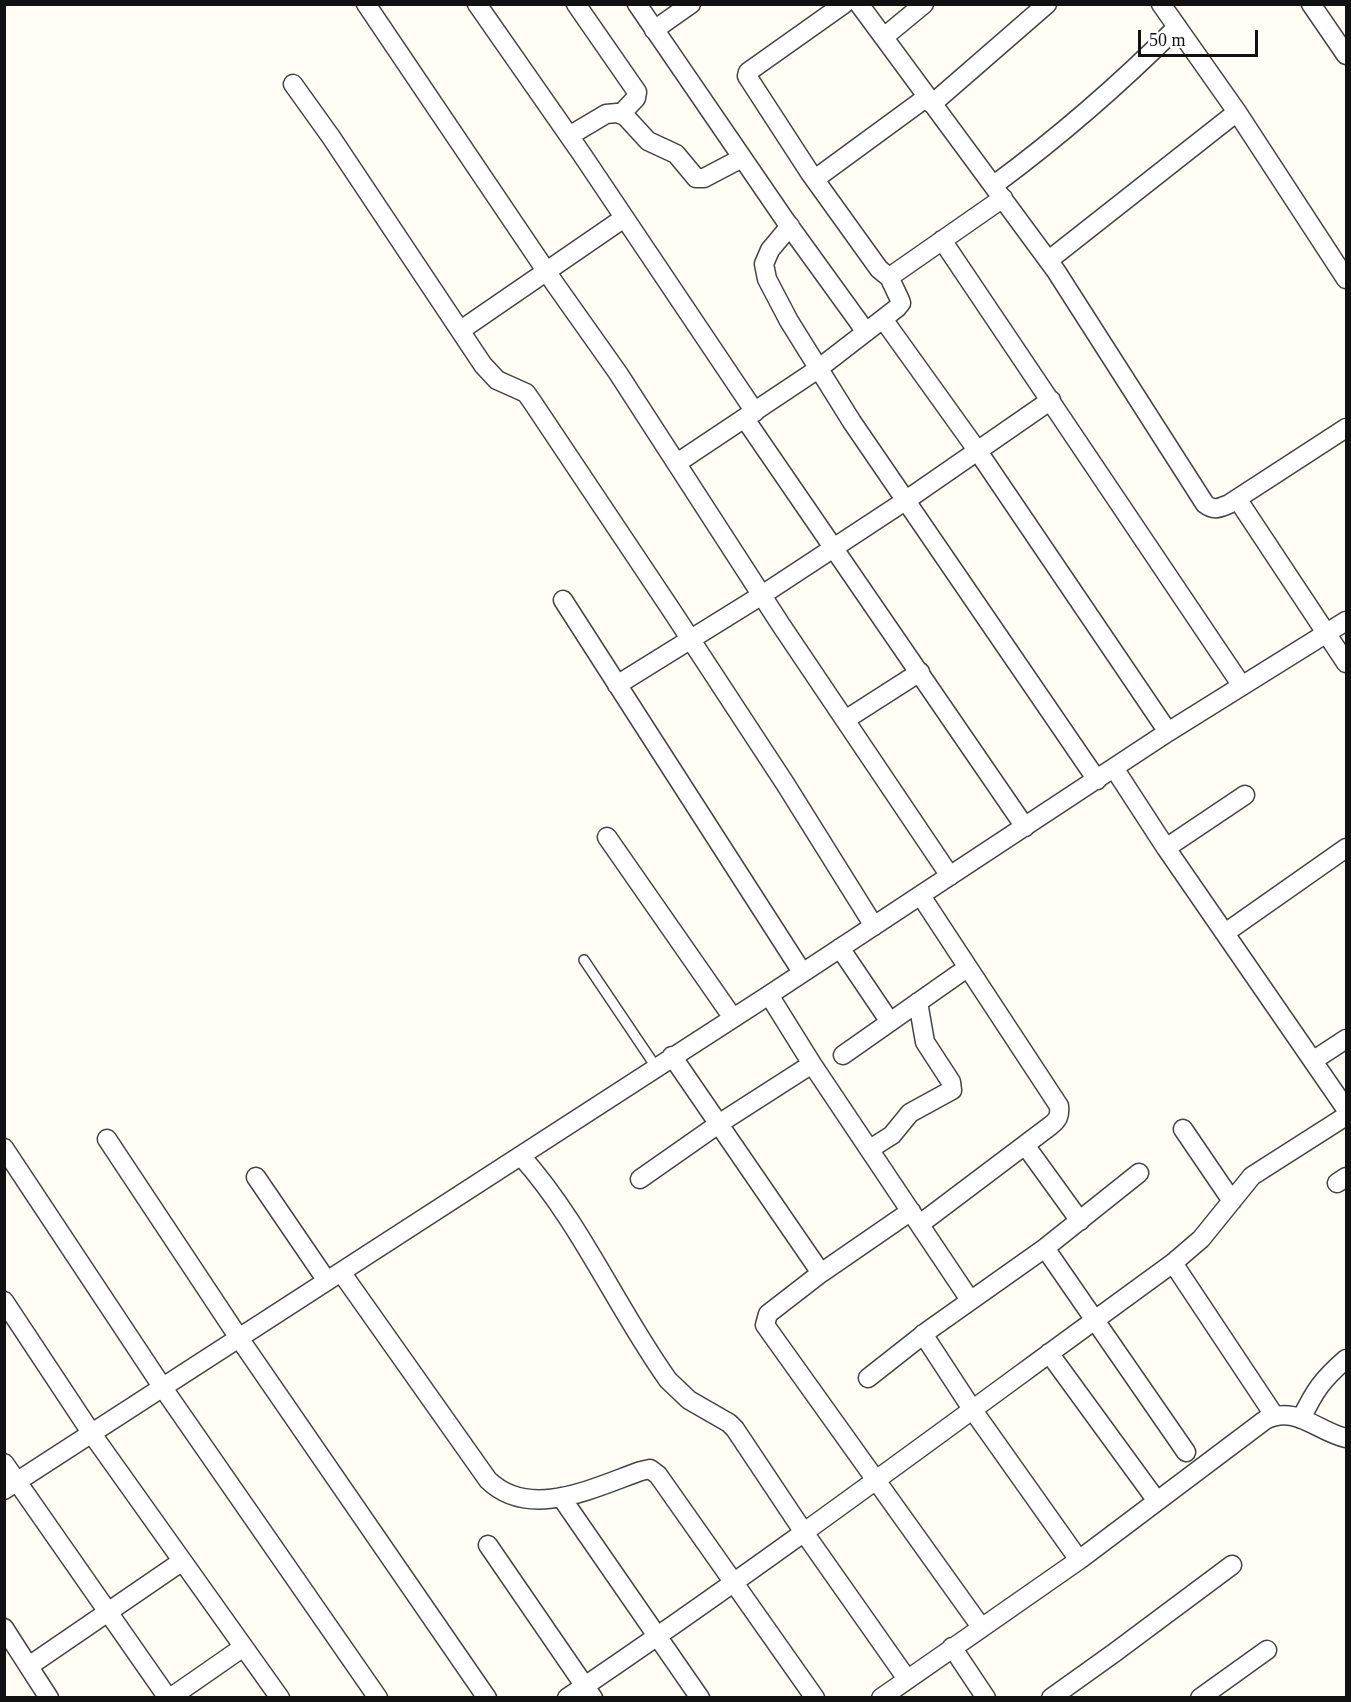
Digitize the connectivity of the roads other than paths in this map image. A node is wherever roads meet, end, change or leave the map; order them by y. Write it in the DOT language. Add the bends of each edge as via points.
graph roads {
  1 [pos="366,4"];
  2 [pos="477,4"];
  3 [pos="576,4"];
  4 [pos="637,4"];
  5 [pos="691,4"];
  6 [pos="844,4"];
  7 [pos="859,4"];
  8 [pos="924,4"];
  9 [pos="1047,4"];
  10 [pos="1161,4"];
  11 [pos="1311,4"];
  12 [pos="1177,27"];
  13 [pos="654,30"];
  14 [pos="884,36"];
  15 [pos="1347,55"];
  16 [pos="293,84"];
  17 [pos="930,100"];
  18 [pos="1237,112"];
  19 [pos="621,114"];
  20 [pos="569,136"];
  21 [pos="742,158"];
  22 [pos="814,179"];
  23 [pos="999,191"];
  24 [pos="624,218"];
  25 [pos="790,226"];
  26 [pos="942,240"];
  27 [pos="1048,260"];
  28 [pos="546,271"];
  29 [pos="890,278"];
  30 [pos="1347,279"];
  31 [pos="883,319"];
  32 [pos="461,330"];
  33 [pos="866,332"];
  34 [pos="818,369"];
  35 [pos="1051,400"];
  36 [pos="750,415"];
  37 [pos="1347,428"];
  38 [pos="977,450"];
  39 [pos="677,463"];
  40 [pos="1238,500"];
  41 [pos="905,501"];
  42 [pos="833,547"];
  43 [pos="762,595"];
  44 [pos="563,600"];
  45 [pos="1347,621"];
  46 [pos="1327,633"];
  47 [pos="691,640"];
  48 [pos="1347,663"];
  49 [pos="920,672"];
  50 [pos="617,685"];
  51 [pos="1242,686"];
  52 [pos="846,720"];
  53 [pos="1168,732"];
  54 [pos="1114,768"];
  55 [pos="1097,780"];
  56 [pos="1245,795"];
  57 [pos="1025,826"];
  58 [pos="607,837"];
  59 [pos="1166,848"];
  60 [pos="1345,852"];
  61 [pos="950,876"];
  62 [pos="921,896"];
  63 [pos="874,926"];
  64 [pos="1225,933"];
  65 [pos="840,948"];
  66 [pos="584,960"];
  67 [pos="967,968"];
  68 [pos="802,972"];
  69 [pos="769,995"];
  70 [pos="918,1002"];
  71 [pos="733,1018"];
  72 [pos="890,1022"];
  73 [pos="1347,1039"];
  74 [pos="843,1055"];
  75 [pos="672,1056"];
  76 [pos="1314,1060"];
  77 [pos="812,1064"];
  78 [pos="656,1066"];
  79 [pos="1347,1109"];
  80 [pos="1347,1116"];
  81 [pos="720,1123"];
  82 [pos="1183,1129"];
  83 [pos="107,1139"];
  84 [pos="1025,1145"];
  85 [pos="4,1148"];
  86 [pos="870,1149"];
  87 [pos="520,1155"];
  88 [pos="1139,1173"];
  89 [pos="256,1177"];
  90 [pos="640,1179"];
  91 [pos="1232,1201"];
  92 [pos="915,1218"];
  93 [pos="1080,1221"];
  94 [pos="1045,1248"];
  95 [pos="1173,1263"];
  96 [pos="821,1273"];
  97 [pos="334,1277"];
  98 [pos="970,1300"];
  99 [pos="4,1301"];
  100 [pos="1094,1320"];
  101 [pos="923,1335"];
  102 [pos="239,1338"];
  103 [pos="1049,1353"];
  104 [pos="1347,1359"];
  105 [pos="868,1378"];
  106 [pos="163,1388"];
  107 [pos="972,1409"];
  108 [pos="1274,1415"];
  109 [pos="1301,1419"];
  110 [pos="92,1434"];
  111 [pos="1345,1442"];
  112 [pos="1186,1452"];
  113 [pos="4,1463"];
  114 [pos="875,1480"];
  115 [pos="10,1486"];
  116 [pos="561,1497"];
  117 [pos="1157,1501"];
  118 [pos="803,1531"];
  119 [pos="488,1545"];
  120 [pos="1079,1560"];
  121 [pos="181,1562"];
  122 [pos="1232,1565"];
  123 [pos="733,1582"];
  124 [pos="108,1612"];
  125 [pos="981,1627"];
  126 [pos="4,1628"];
  127 [pos="658,1636"];
  128 [pos="952,1647"];
  129 [pos="243,1648"];
  130 [pos="1267,1650"];
  131 [pos="28,1666"];
  132 [pos="907,1679"];
  133 [pos="589,1692"];
  134 [pos="49,1698"];
  135 [pos="169,1698"];
  136 [pos="279,1698"];
  137 [pos="378,1698"];
  138 [pos="487,1698"];
  139 [pos="567,1698"];
  140 [pos="700,1698"];
  141 [pos="815,1698"];
  142 [pos="881,1698"];
  143 [pos="986,1698"];
  144 [pos="1051,1698"];
  145 [pos="1200,1698"];
  1 -- 28 [label="street"];
  2 -- 20 [label="street"];
  3 -- 19 [label="street" via="636,89 636,98"];
  4 -- 13 [label="street"];
  5 -- 13 [label="street"];
  6 -- 22 [label="street" via="747,75"];
  7 -- 14 [label="street"];
  8 -- 14 [label="street"];
  9 -- 17 [label="street"];
  10 -- 12 [label="street"];
  11 -- 15 [label="street"];
  12 -- 18 [label="street"];
  12 -- 23 [label="street"];
  13 -- 21 [label="street"];
  14 -- 17 [label="street"];
  16 -- 32 [label="street"];
  17 -- 22 [label="street"];
  17 -- 23 [label="street"];
  18 -- 27 [label="street"];
  18 -- 30 [label="street"];
  19 -- 20 [label="street" via="606,114"];
  19 -- 21 [label="street" via="648,141 676,154 696,178 704,178"];
  20 -- 24 [label="street"];
  21 -- 25 [label="street"];
  22 -- 29 [label="street" via="879,269"];
  23 -- 26 [label="street"];
  23 -- 27 [label="street"];
  24 -- 28 [label="street"];
  24 -- 36 [label="street"];
  25 -- 33 [label="street"];
  25 -- 34 [label="street" via="770,250 765,271"];
  26 -- 29 [label="street"];
  26 -- 35 [label="street"];
  27 -- 40 [label="street" via="1204,504 1218,509"];
  28 -- 32 [label="street"];
  28 -- 39 [label="street"];
  29 -- 31 [label="street" via="900,303"];
  31 -- 33 [label="street"];
  31 -- 38 [label="street"];
  32 -- 47 [label="street" via="491,375 526,393"];
  33 -- 34 [label="street"];
  34 -- 36 [label="street"];
  34 -- 41 [label="street"];
  35 -- 38 [label="street"];
  35 -- 51 [label="street"];
  36 -- 39 [label="street"];
  36 -- 42 [label="street"];
  37 -- 40 [label="street"];
  38 -- 41 [label="street"];
  38 -- 53 [label="street"];
  39 -- 43 [label="street"];
  40 -- 46 [label="street"];
  41 -- 42 [label="street"];
  41 -- 55 [label="street"];
  42 -- 43 [label="street"];
  42 -- 49 [label="street"];
  43 -- 47 [label="street"];
  43 -- 52 [label="street"];
  44 -- 50 [label="street"];
  45 -- 46 [label="street"];
  46 -- 48 [label="street"];
  46 -- 51 [label="street"];
  47 -- 50 [label="street"];
  47 -- 63 [label="street"];
  49 -- 52 [label="street"];
  49 -- 57 [label="street"];
  50 -- 68 [label="street"];
  51 -- 53 [label="street"];
  52 -- 61 [label="street"];
  53 -- 54 [label="street"];
  54 -- 55 [label="street"];
  54 -- 59 [label="street"];
  55 -- 57 [label="street"];
  56 -- 59 [label="street"];
  57 -- 61 [label="street"];
  58 -- 71 [label="street"];
  59 -- 64 [label="street"];
  60 -- 64 [label="street"];
  61 -- 62 [label="street"];
  62 -- 63 [label="street"];
  62 -- 67 [label="street"];
  63 -- 65 [label="street"];
  64 -- 76 [label="street"];
  65 -- 68 [label="street"];
  65 -- 72 [label="street"];
  66 -- 78 [label="lane"];
  67 -- 70 [label="street"];
  67 -- 84 [label="street" via="1059,1106 1057,1120"];
  68 -- 69 [label="street"];
  69 -- 71 [label="street"];
  69 -- 77 [label="street"];
  70 -- 72 [label="street"];
  70 -- 86 [label="street" via="925,1042 951,1082 952,1090 910,1113 892,1135"];
  71 -- 75 [label="street"];
  72 -- 74 [label="street"];
  73 -- 76 [label="street"];
  75 -- 78 [label="street"];
  75 -- 81 [label="street"];
  76 -- 79 [label="street"];
  77 -- 81 [label="street"];
  77 -- 86 [label="street"];
  78 -- 87 [label="street"];
  80 -- 91 [label="street" via="1258,1171"];
  81 -- 90 [label="street"];
  81 -- 96 [label="street"];
  82 -- 91 [label="street"];
  83 -- 102 [label="street"];
  84 -- 92 [label="street"];
  84 -- 93 [label="street"];
  85 -- 106 [label="street"];
  86 -- 92 [label="street"];
  87 -- 97 [label="street"];
  87 -- 118 [label="street" via="566,1215 668,1380 689,1400 729,1423"];
  88 -- 93 [label="street"];
  89 -- 97 [label="street"];
  91 -- 95 [label="street" via="1201,1239"];
  92 -- 96 [label="street"];
  92 -- 98 [label="street"];
  93 -- 94 [label="street"];
  94 -- 98 [label="street"];
  94 -- 100 [label="street"];
  95 -- 100 [label="street"];
  95 -- 108 [label="street"];
  96 -- 114 [label="street" via="768,1314 765,1325"];
  97 -- 102 [label="street"];
  97 -- 116 [label="street" via="497,1489 532,1499"];
  98 -- 101 [label="street"];
  99 -- 110 [label="street"];
  100 -- 103 [label="street"];
  100 -- 112 [label="street"];
  101 -- 105 [label="street"];
  101 -- 107 [label="street"];
  102 -- 106 [label="street"];
  102 -- 138 [label="street"];
  103 -- 107 [label="street"];
  103 -- 117 [label="street"];
  104 -- 109 [label="street" via="1323,1379"];
  106 -- 110 [label="street"];
  106 -- 137 [label="street"];
  107 -- 114 [label="street"];
  107 -- 120 [label="street"];
  108 -- 109 [label="street"];
  108 -- 117 [label="street"];
  109 -- 111 [label="street"];
  110 -- 115 [label="street"];
  110 -- 121 [label="street"];
  113 -- 115 [label="street"];
  114 -- 118 [label="street"];
  114 -- 125 [label="street"];
  115 -- 124 [label="street"];
  116 -- 123 [label="street" via="650,1469"];
  116 -- 127 [label="street"];
  117 -- 120 [label="street"];
  118 -- 123 [label="street"];
  118 -- 132 [label="street"];
  119 -- 133 [label="street"];
  120 -- 125 [label="street"];
  121 -- 124 [label="street"];
  121 -- 129 [label="street"];
  122 -- 144 [label="street"];
  123 -- 127 [label="street"];
  123 -- 141 [label="street"];
  124 -- 131 [label="street"];
  124 -- 135 [label="street"];
  125 -- 128 [label="street"];
  126 -- 131 [label="street"];
  127 -- 133 [label="street"];
  127 -- 140 [label="street"];
  128 -- 132 [label="street"];
  128 -- 143 [label="street"];
  129 -- 135 [label="street"];
  129 -- 136 [label="street"];
  130 -- 145 [label="street"];
  131 -- 134 [label="street"];
  132 -- 142 [label="street"];
  133 -- 139 [label="street"];
}
